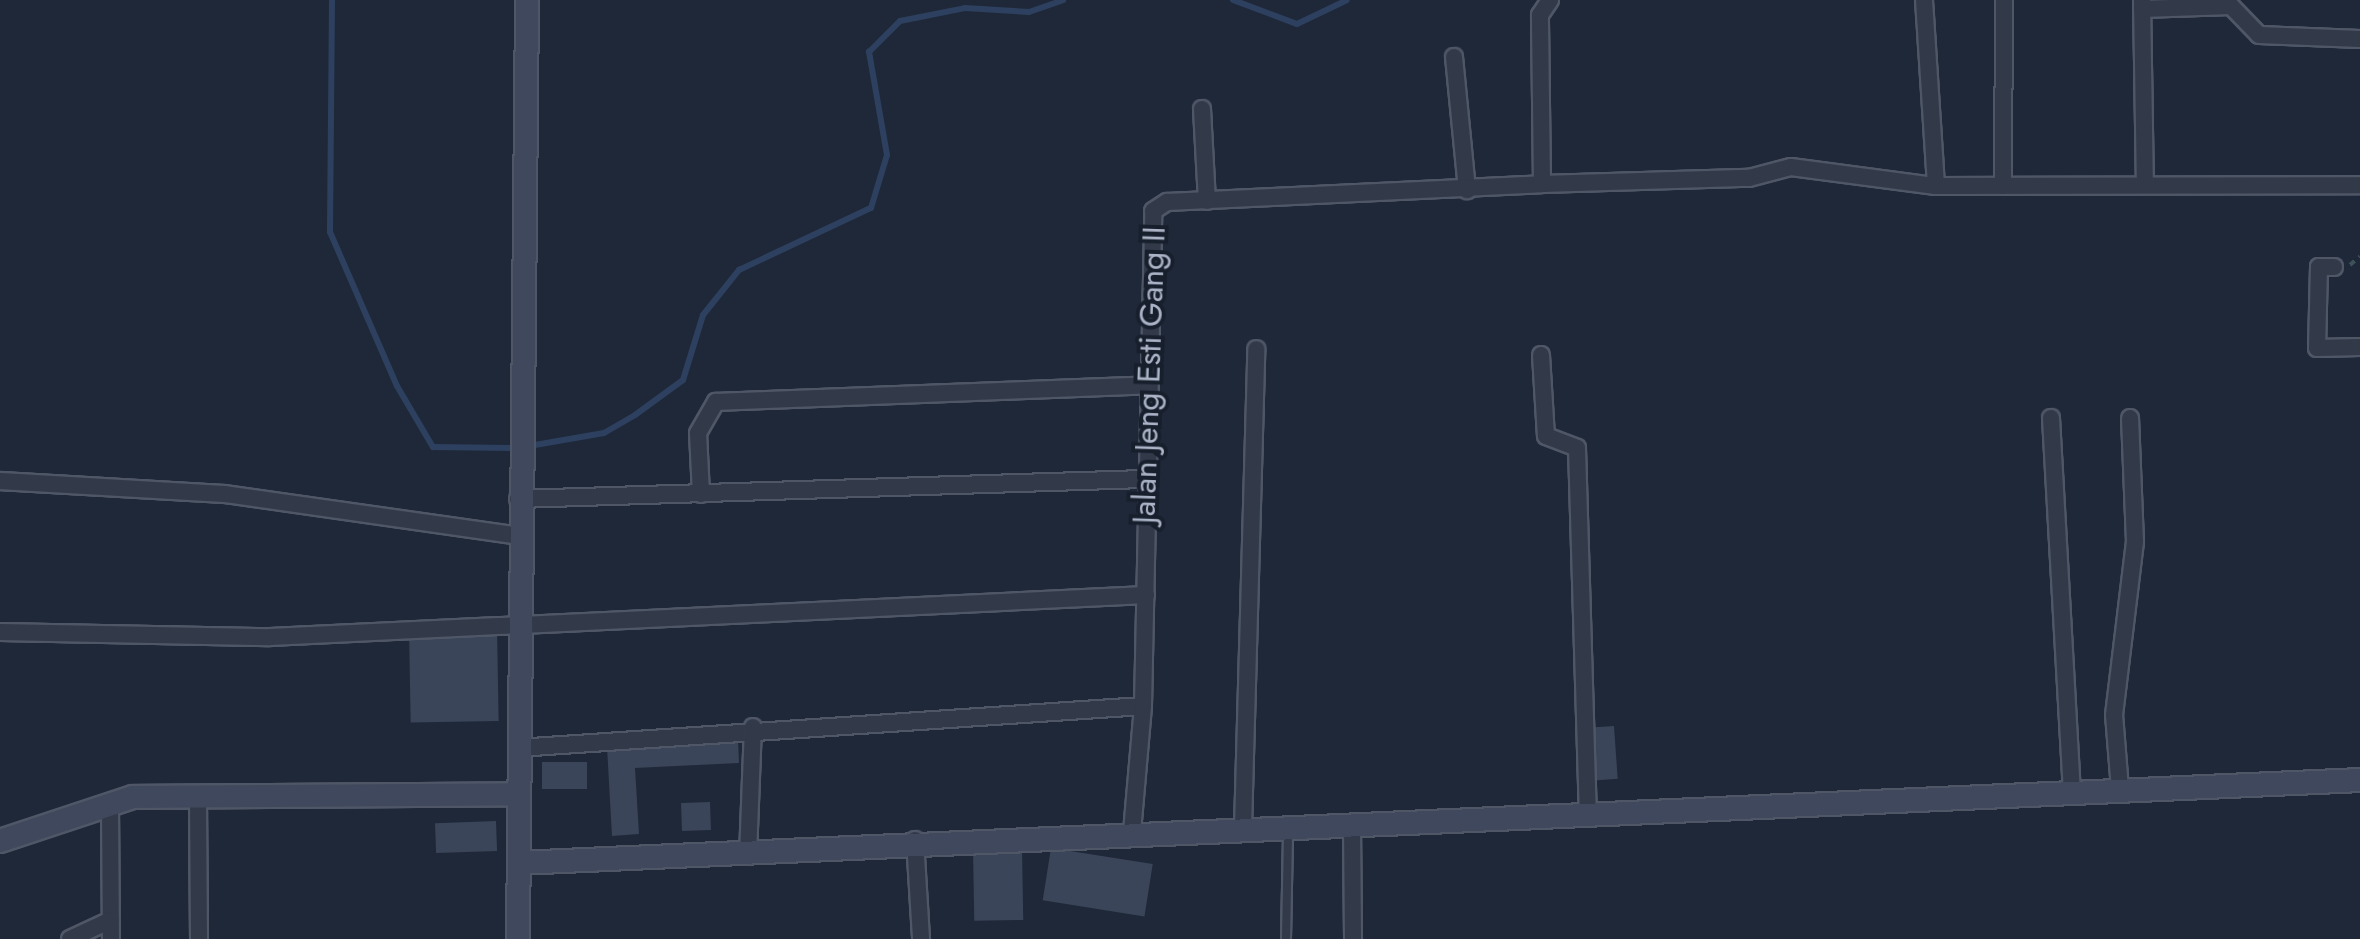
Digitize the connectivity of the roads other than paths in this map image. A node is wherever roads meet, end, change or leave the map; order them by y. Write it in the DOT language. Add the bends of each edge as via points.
graph roads {
  1 [pos="527,0"];
  2 [pos="1550,0"];
  3 [pos="1924,0"];
  4 [pos="2004,0"];
  5 [pos="2142,5"];
  6 [pos="2360,39"];
  7 [pos="1454,57"];
  8 [pos="1202,109"];
  9 [pos="1542,184"];
  10 [pos="2145,185"];
  11 [pos="2360,185"];
  12 [pos="1936,186"];
  13 [pos="2003,186"];
  14 [pos="1467,190"];
  15 [pos="1207,201"];
  16 [pos="2334,267"];
  17 [pos="2360,347"];
  18 [pos="1256,349"];
  19 [pos="1541,355"];
  20 [pos="1149,385"];
  21 [pos="2051,418"];
  22 [pos="2130,418"];
  23 [pos="1143,479"];
  24 [pos="0,481"];
  25 [pos="701,494"];
  26 [pos="518,499"];
  27 [pos="521,536"];
  28 [pos="1146,595"];
  29 [pos="519,620"];
  30 [pos="0,632"];
  31 [pos="1143,706"];
  32 [pos="753,727"];
  33 [pos="517,748"];
  34 [pos="2360,780"];
  35 [pos="2120,789"];
  36 [pos="2072,791"];
  37 [pos="517,794"];
  38 [pos="198,797"];
  39 [pos="110,804"];
  40 [pos="1588,812"];
  41 [pos="1352,824"];
  42 [pos="1288,826"];
  43 [pos="1243,828"];
  44 [pos="1132,832"];
  45 [pos="915,840"];
  46 [pos="0,841"];
  47 [pos="748,856"];
  48 [pos="519,863"];
  49 [pos="111,920"];
  50 [pos="70,939"];
  51 [pos="111,939"];
  52 [pos="199,939"];
  53 [pos="518,939"];
  54 [pos="921,939"];
  55 [pos="1286,939"];
  56 [pos="1353,939"];
  1 -- 26 [label="street"];
  2 -- 9 [label="street" via="1540,15"];
  3 -- 12 [label="street"];
  4 -- 13 [label="street"];
  5 -- 6 [label="street" via="2231,6 2259,35"];
  5 -- 10 [label="street"];
  7 -- 14 [label="street"];
  8 -- 15 [label="street"];
  9 -- 12 [label="street, Jalan Jeng Esti Gang II" via="1749,178 1791,167"];
  9 -- 14 [label="street, Jalan Jeng Esti Gang II"];
  10 -- 11 [label="street, Jalan Jeng Esti Gang II"];
  10 -- 13 [label="street, Jalan Jeng Esti Gang II"];
  12 -- 13 [label="street, Jalan Jeng Esti Gang II"];
  14 -- 15 [label="street, Jalan Jeng Esti Gang II"];
  15 -- 20 [label="street, Jalan Jeng Esti Gang II" via="1167,202 1153,211"];
  16 -- 17 [label="street" via="2319,267 2317,348"];
  18 -- 43 [label="street"];
  19 -- 40 [label="street" via="1546,436 1577,448"];
  20 -- 23 [label="street, Jalan Jeng Esti Gang II"];
  20 -- 25 [label="street" via="716,402 698,433"];
  21 -- 36 [label="street"];
  22 -- 35 [label="street" via="2135,542 2114,715"];
  23 -- 25 [label="street"];
  23 -- 28 [label="street, Jalan Jeng Esti Gang II"];
  24 -- 27 [label="street" via="225,494"];
  25 -- 26 [label="street"];
  26 -- 27 [label="street"];
  27 -- 29 [label="street"];
  28 -- 29 [label="street"];
  28 -- 31 [label="street, Jalan Jeng Esti Gang II"];
  29 -- 30 [label="street" via="270,637"];
  29 -- 33 [label="street"];
  31 -- 32 [label="street"];
  31 -- 44 [label="street, Jalan Jeng Esti Gang II"];
  32 -- 33 [label="street"];
  32 -- 47 [label="street"];
  33 -- 37 [label="street"];
  34 -- 35 [label="street"];
  35 -- 36 [label="street"];
  36 -- 40 [label="street"];
  37 -- 38 [label="street"];
  37 -- 48 [label="street"];
  38 -- 39 [label="street" via="133,797"];
  38 -- 52 [label="street"];
  39 -- 46 [label="street"];
  39 -- 49 [label="street"];
  40 -- 41 [label="street"];
  41 -- 42 [label="street"];
  41 -- 56 [label="street"];
  42 -- 43 [label="street"];
  42 -- 55 [label="lane"];
  43 -- 44 [label="street"];
  44 -- 45 [label="street"];
  45 -- 47 [label="street"];
  45 -- 54 [label="street"];
  47 -- 48 [label="street"];
  48 -- 53 [label="street"];
  49 -- 50 [label="street"];
  49 -- 51 [label="street"];
}
